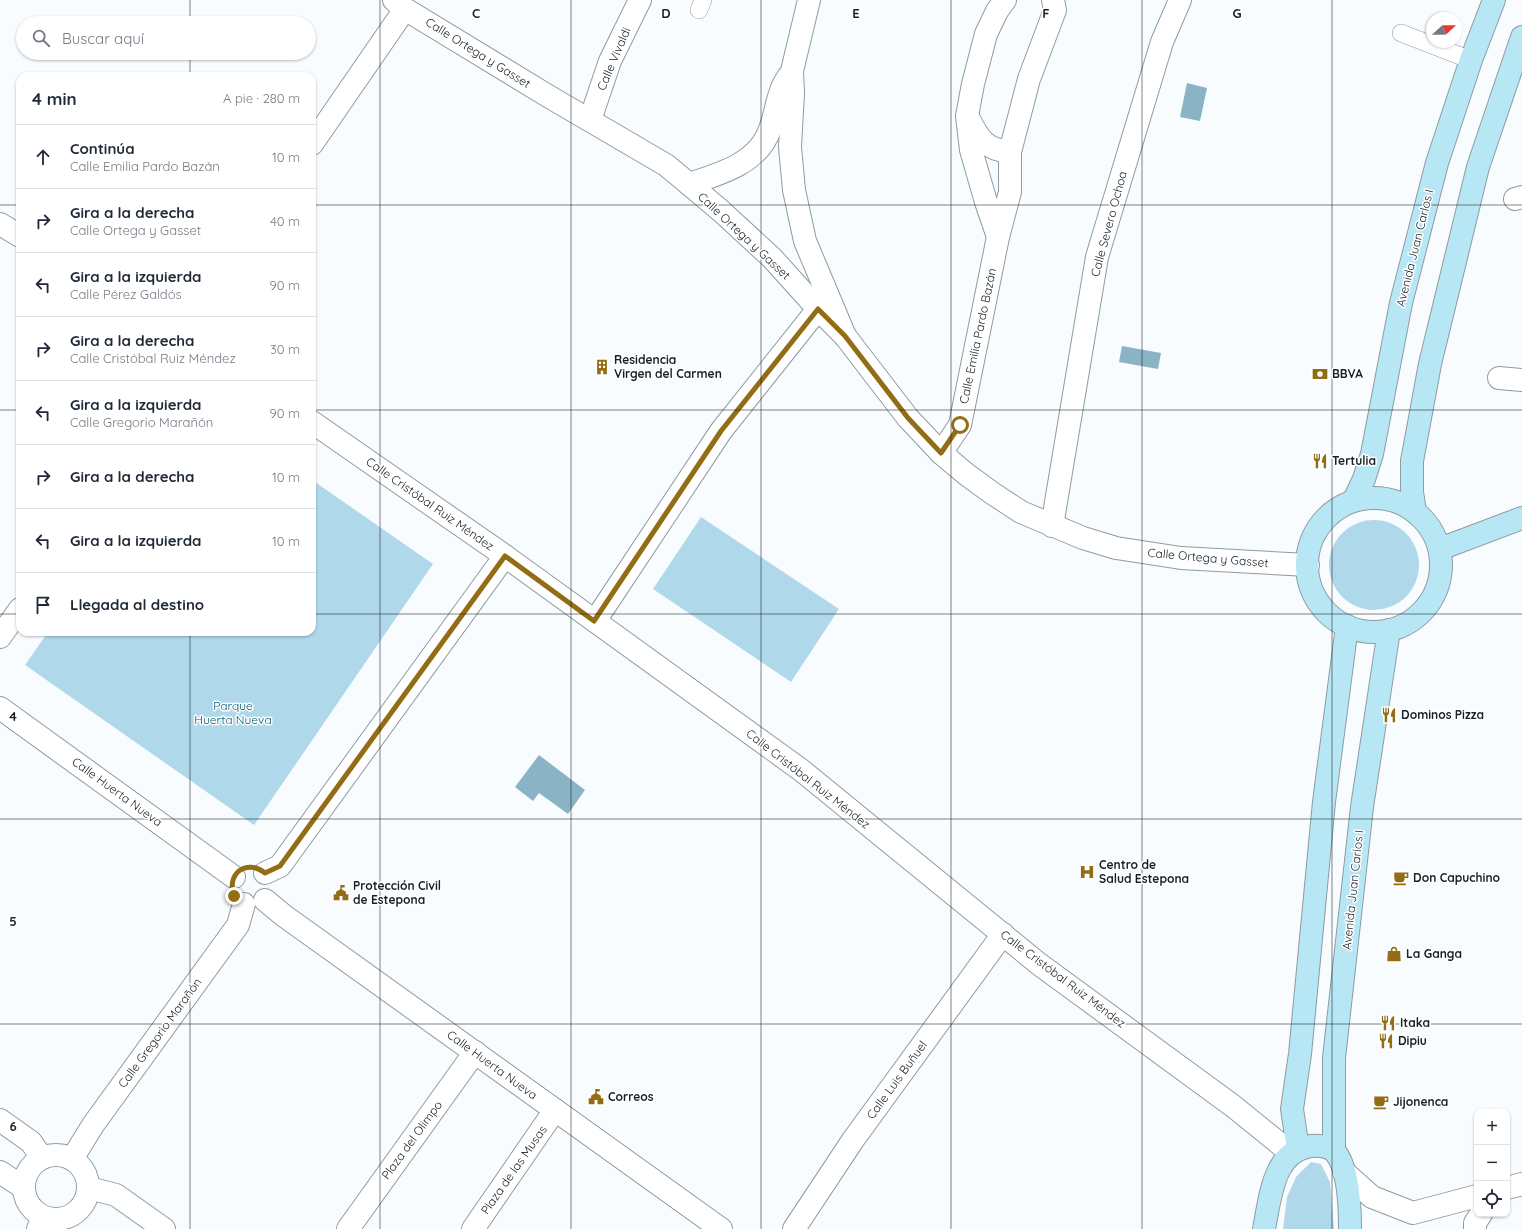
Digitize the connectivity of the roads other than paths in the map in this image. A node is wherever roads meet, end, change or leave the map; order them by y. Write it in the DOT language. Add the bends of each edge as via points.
graph roads {
  1 [pos="640,0"];
  2 [pos="810,0"];
  3 [pos="1005,0"];
  4 [pos="1053,0"];
  5 [pos="1180,0"];
  6 [pos="1494,0"];
  7 [pos="400,4"];
  8 [pos="1401,33"];
  9 [pos="1522,37"];
  10 [pos="1471,60"];
  11 [pos="792,71"];
  12 [pos="967,116"];
  13 [pos="590,120"];
  14 [pos="316,138"];
  15 [pos="1010,152"];
  16 [pos="689,184"];
  17 [pos="0,224"];
  18 [pos="16,234"];
  19 [pos="998,237"];
  20 [pos="818,309"];
  21 [pos="845,336"];
  22 [pos="1499,378"];
  23 [pos="1522,380"];
  24 [pos="316,425"];
  25 [pos="941,453"];
  26 [pos="1354,500"];
  27 [pos="1416,512"];
  28 [pos="1522,518"];
  29 [pos="1052,526"];
  30 [pos="1440,550"];
  31 [pos="505,556"];
  32 [pos="1308,565"];
  33 [pos="16,615"];
  34 [pos="594,621"];
  35 [pos="1347,626"];
  36 [pos="1389,630"];
  37 [pos="0,637"];
  38 [pos="0,708"];
  39 [pos="265,873"];
  40 [pos="234,877"];
  41 [pos="265,900"];
  42 [pos="244,904"];
  43 [pos="1003,934"];
  44 [pos="475,1052"];
  45 [pos="555,1110"];
  46 [pos="0,1120"];
  47 [pos="1294,1151"];
  48 [pos="1334,1151"];
  49 [pos="42,1158"];
  50 [pos="72,1159"];
  51 [pos="0,1172"];
  52 [pos="1344,1172"];
  53 [pos="1522,1184"];
  54 [pos="1510,1187"];
  55 [pos="24,1188"];
  56 [pos="89,1188"];
  57 [pos="1474,1197"];
  58 [pos="1479,1217"];
  59 [pos="54,1223"];
  60 [pos="164,1229"];
  61 [pos="348,1229"];
  62 [pos="473,1229"];
  63 [pos="721,1229"];
  64 [pos="794,1229"];
  65 [pos="1264,1229"];
  66 [pos="1350,1229"];
  67 [pos="1475,1229"];
  1 -- 13 [label="street, Calle Vivaldi" via="610,61"];
  2 -- 11 [label="street"];
  3 -- 12 [label="street" via="986,34"];
  4 -- 15 [label="street, Calle Emilia Pardo Bazán" via="1055,10 1029,79"];
  5 -- 29 [label="street, Calle Severo Ochoa" via="1162,42 1097,257"];
  6 -- 10 [label="main road, Avenida Juan Carlos I"];
  7 -- 13 [label="street, Calle Ortega y Gasset"];
  7 -- 14 [label="street"];
  8 -- 10 [label="lane"];
  9 -- 27 [label="main road" via="1478,167 1430,364 1412,461 1412,492"];
  10 -- 26 [label="main road, Avenida Juan Carlos I" via="1437,163 1401,303 1372,454"];
  11 -- 16 [label="street" via="781,90 770,132 764,144 730,170"];
  11 -- 21 [label="street" via="790,146 794,190 805,241"];
  12 -- 15 [label="street" via="978,137 987,146"];
  12 -- 19 [label="street" via="971,150"];
  13 -- 16 [label="street, Calle Ortega y Gasset" via="666,165"];
  15 -- 19 [label="street, Calle Emilia Pardo Bazán" via="1010,192"];
  16 -- 20 [label="street, Calle Ortega y Gasset" via="772,258"];
  17 -- 18 [label="street"];
  19 -- 25 [label="street, Calle Emilia Pardo Bazán" via="960,425"];
  20 -- 21 [label="street, Calle Ortega y Gasset"];
  20 -- 34 [label="street" via="721,431"];
  21 -- 25 [label="street, Calle Ortega y Gasset" via="908,418"];
  22 -- 23 [label="street"];
  24 -- 31 [label="street, Calle Cristóbal Ruiz Méndez"];
  25 -- 29 [label="street, Calle Ortega y Gasset" via="992,493 1021,512"];
  26 -- 27 [label="main road" via="1375,497 1396,501"];
  26 -- 32 [label="main road" via="1335,510 1320,525 1310,544"];
  27 -- 30 [label="main road" via="1431,528"];
  28 -- 30 [label="main road"];
  29 -- 32 [label="street, Calle Ortega y Gasset" via="1116,548 1181,558"];
  30 -- 36 [label="main road" via="1441,571 1436,592 1419,614"];
  31 -- 34 [label="street, Calle Cristóbal Ruiz Méndez"];
  31 -- 39 [label="street" via="280,866"];
  32 -- 35 [label="main road" via="1311,584 1318,602 1331,616"];
  33 -- 37 [label="street"];
  34 -- 43 [label="street, Calle Cristóbal Ruiz Méndez" via="800,770"];
  35 -- 36 [label="main road" via="1368,631"];
  35 -- 47 [label="main road" via="1324,802 1300,1054 1292,1109"];
  36 -- 48 [label="main road, Avenida Juan Carlos I" via="1362,807 1334,1058"];
  38 -- 40 [label="street, Calle Huerta Nueva"];
  39 -- 40 [label="street" via="260,869 248,867 237,872"];
  39 -- 41 [label="street" via="270,889"];
  40 -- 42 [label="street" via="234,896"];
  41 -- 42 [label="street" via="255,905"];
  41 -- 44 [label="street, Calle Huerta Nueva"];
  42 -- 50 [label="street, Calle Gregorio Marañón" via="238,925 93,1125"];
  43 -- 47 [label="street, Calle Cristóbal Ruiz Méndez" via="1039,964"];
  43 -- 64 [label="street, Calle Luis Buñuel" via="853,1140"];
  44 -- 45 [label="street, Calle Huerta Nueva"];
  44 -- 61 [label="street, Plaza del Olimpo"];
  45 -- 62 [label="street, Plaza de las Musas"];
  45 -- 63 [label="street, Calle Huerta Nueva"];
  46 -- 49 [label="street" via="31,1142"];
  47 -- 48 [label="main road" via="1316,1144"];
  47 -- 65 [label="main road" via="1279,1169"];
  48 -- 52 [label="main road"];
  49 -- 50 [label="street" via="62,1155"];
  49 -- 55 [label="street" via="29,1170"];
  50 -- 56 [label="street" via="84,1171"];
  51 -- 55 [label="street"];
  52 -- 57 [label="street" via="1372,1197 1413,1213"];
  52 -- 66 [label="main road" via="1350,1208"];
  53 -- 54 [label="street"];
  55 -- 59 [label="street" via="29,1205 35,1212"];
  56 -- 59 [label="street" via="87,1199 81,1208"];
  56 -- 60 [label="street" via="116,1195"];
  58 -- 67 [label="street"];
}
